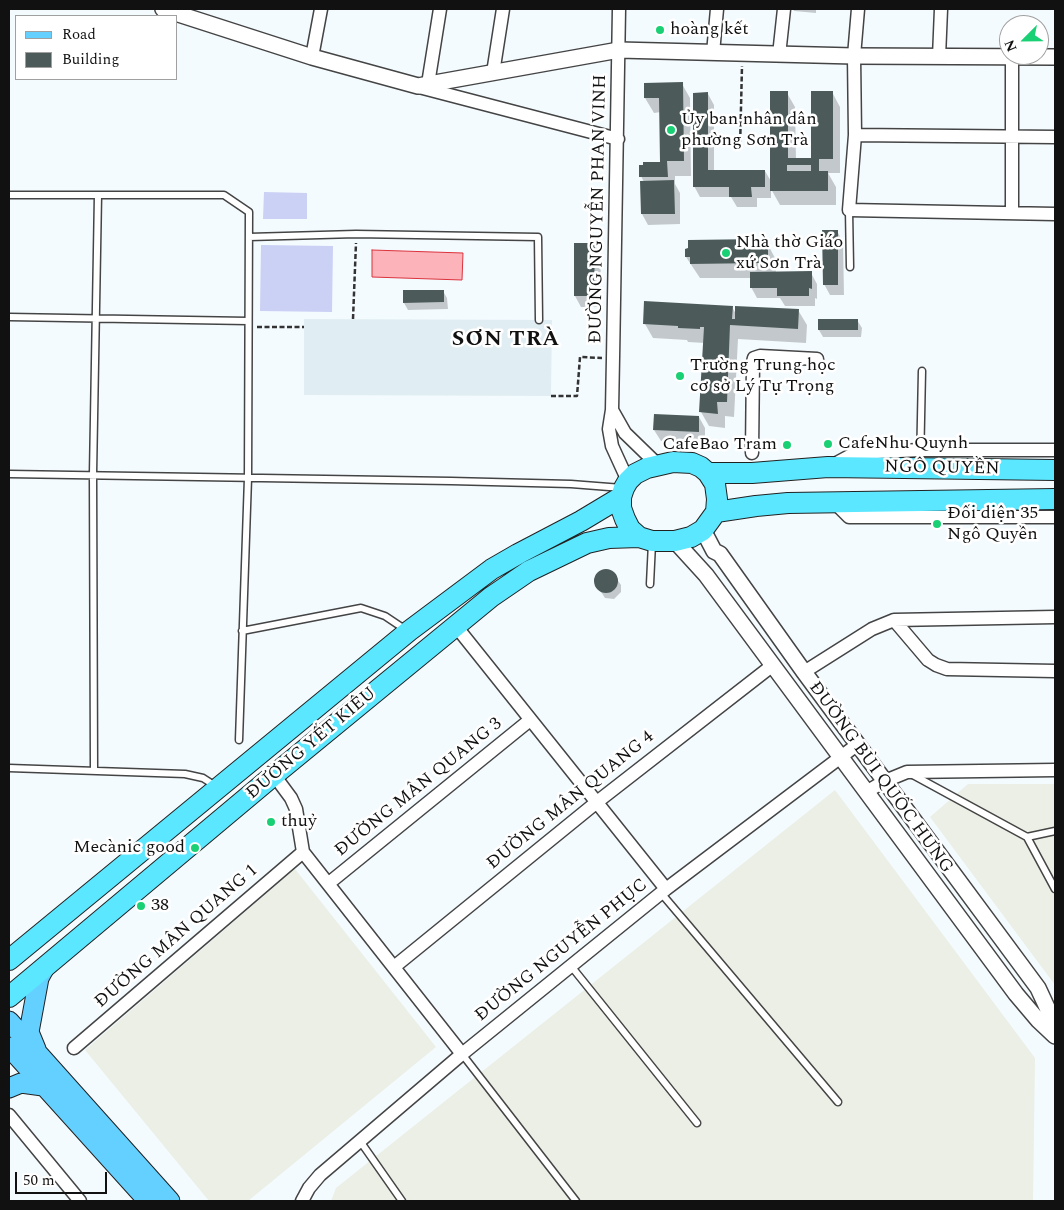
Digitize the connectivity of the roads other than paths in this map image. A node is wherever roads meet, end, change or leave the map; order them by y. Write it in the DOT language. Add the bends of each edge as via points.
graph roads {
  1 [pos="163,9"];
  2 [pos="321,9"];
  3 [pos="440,9"];
  4 [pos="503,9"];
  5 [pos="619,9"];
  6 [pos="717,9"];
  7 [pos="784,9"];
  8 [pos="858,9"];
  9 [pos="942,9"];
  10 [pos="619,50"];
  11 [pos="713,52"];
  12 [pos="779,55"];
  13 [pos="854,56"];
  14 [pos="312,57"];
  15 [pos="939,57"];
  16 [pos="999,57"];
  17 [pos="1012,65"];
  18 [pos="493,73"];
  19 [pos="423,85"];
  20 [pos="855,135"];
  21 [pos="1013,137"];
  22 [pos="1055,137"];
  23 [pos="618,139"];
  24 [pos="9,195"];
  25 [pos="98,195"];
  26 [pos="849,210"];
  27 [pos="1012,213"];
  28 [pos="1055,214"];
  29 [pos="249,237"];
  30 [pos="850,267"];
  31 [pos="9,317"];
  32 [pos="96,317"];
  33 [pos="539,320"];
  34 [pos="248,324"];
  35 [pos="817,359"];
  36 [pos="922,371"];
  37 [pos="612,410"];
  38 [pos="1055,450"];
  39 [pos="752,453"];
  40 [pos="920,460"];
  41 [pos="658,465"];
  42 [pos="1055,470"];
  43 [pos="708,473"];
  44 [pos="9,474"];
  45 [pos="93,474"];
  46 [pos="248,478"];
  47 [pos="624,488"];
  48 [pos="1055,499"];
  49 [pos="834,502"];
  50 [pos="716,512"];
  51 [pos="1055,517"];
  52 [pos="703,530"];
  53 [pos="645,539"];
  54 [pos="675,541"];
  55 [pos="650,584"];
  56 [pos="1055,617"];
  57 [pos="894,620"];
  58 [pos="455,625"];
  59 [pos="409,631"];
  60 [pos="242,632"];
  61 [pos="773,665"];
  62 [pos="1055,671"];
  63 [pos="804,672"];
  64 [pos="530,720"];
  65 [pos="238,740"];
  66 [pos="858,744"];
  67 [pos="841,757"];
  68 [pos="9,768"];
  69 [pos="94,770"];
  70 [pos="1055,770"];
  71 [pos="908,772"];
  72 [pos="274,775"];
  73 [pos="885,781"];
  74 [pos="218,788"];
  75 [pos="866,792"];
  76 [pos="597,802"];
  77 [pos="1055,831"];
  78 [pos="1027,838"];
  79 [pos="303,852"];
  80 [pos="328,883"];
  81 [pos="1055,889"];
  82 [pos="664,891"];
  83 [pos="10,958"];
  84 [pos="571,966"];
  85 [pos="45,967"];
  86 [pos="394,967"];
  87 [pos="9,997"];
  88 [pos="9,1021"];
  89 [pos="1055,1032"];
  90 [pos="1055,1036"];
  91 [pos="9,1047"];
  92 [pos="74,1048"];
  93 [pos="462,1054"];
  94 [pos="40,1057"];
  95 [pos="9,1062"];
  96 [pos="39,1080"];
  97 [pos="9,1088"];
  98 [pos="838,1102"];
  99 [pos="9,1116"];
  100 [pos="697,1123"];
  101 [pos="360,1141"];
  102 [pos="80,1201"];
  103 [pos="148,1201"];
  104 [pos="170,1201"];
  105 [pos="302,1201"];
  106 [pos="402,1201"];
  107 [pos="576,1201"];
  1 -- 14 [label="street"];
  2 -- 14 [label="street"];
  3 -- 19 [label="street"];
  4 -- 18 [label="street"];
  5 -- 10 [label="street, ĐƯỜNG NGUYỄN PHAN VINH"];
  6 -- 11 [label="street"];
  7 -- 12 [label="street"];
  8 -- 13 [label="street"];
  9 -- 15 [label="street"];
  10 -- 11 [label="street"];
  10 -- 18 [label="street"];
  10 -- 23 [label="street, ĐƯỜNG NGUYỄN PHAN VINH"];
  11 -- 12 [label="street"];
  12 -- 13 [label="street"];
  13 -- 15 [label="street"];
  13 -- 20 [label="street"];
  14 -- 19 [label="street"];
  15 -- 16 [label="street"];
  17 -- 21 [label="street"];
  18 -- 19 [label="street"];
  19 -- 23 [label="street"];
  20 -- 21 [label="street"];
  20 -- 26 [label="street"];
  21 -- 22 [label="street"];
  21 -- 27 [label="street"];
  23 -- 37 [label="street, ĐƯỜNG NGUYỄN PHAN VINH"];
  24 -- 25 [label="lane"];
  25 -- 29 [label="lane" via="224,195 249,212"];
  25 -- 32 [label="lane"];
  26 -- 27 [label="street"];
  26 -- 30 [label="lane"];
  27 -- 28 [label="street"];
  29 -- 33 [label="lane" via="356,234 538,236"];
  29 -- 34 [label="lane"];
  31 -- 32 [label="lane"];
  32 -- 34 [label="lane"];
  32 -- 45 [label="lane"];
  34 -- 46 [label="lane"];
  35 -- 39 [label="street" via="754,358"];
  36 -- 40 [label="lane"];
  37 -- 41 [label="street" via="620,427"];
  37 -- 47 [label="street, ĐƯỜNG NGUYỄN PHAN VINH" via="612,446"];
  38 -- 40 [label="street"];
  40 -- 42 [label="highway, NGÔ QUYỀN"];
  40 -- 43 [label="highway, NGÔ QUYỀN" via="752,473"];
  41 -- 43 [label="highway" via="692,463"];
  41 -- 47 [label="highway" via="635,474"];
  43 -- 50 [label="highway" via="714,484"];
  44 -- 45 [label="lane"];
  45 -- 46 [label="lane"];
  45 -- 69 [label="lane"];
  46 -- 47 [label="lane" via="511,482"];
  46 -- 60 [label="lane"];
  47 -- 53 [label="highway" via="622,508 625,519 630,528"];
  47 -- 59 [label="highway, ĐƯỜNG YẾT KIÊU" via="581,521 492,569"];
  48 -- 49 [label="highway, NGÔ QUYỀN"];
  49 -- 50 [label="highway, NGÔ QUYỀN" via="788,503"];
  49 -- 51 [label="street" via="849,516"];
  50 -- 52 [label="highway"];
  52 -- 54 [label="highway"];
  52 -- 63 [label="street, ĐƯỜNG BÙI QUỐC HƯNG" via="714,551 720,554"];
  53 -- 54 [label="highway"];
  53 -- 55 [label="lane"];
  53 -- 58 [label="highway, ĐƯỜNG YẾT KIÊU" via="597,540 574,549 529,571"];
  54 -- 61 [label="street, ĐƯỜNG BÙI QUỐC HƯNG" via="706,574"];
  56 -- 57 [label="street"];
  57 -- 62 [label="street" via="928,660 947,669"];
  57 -- 63 [label="street" via="872,629"];
  58 -- 64 [label="street"];
  58 -- 72 [label="highway, ĐƯỜNG YẾT KIÊU"];
  59 -- 60 [label="lane" via="385,616 361,608"];
  59 -- 74 [label="highway, ĐƯỜNG YẾT KIÊU"];
  60 -- 65 [label="lane"];
  61 -- 67 [label="street, ĐƯỜNG BÙI QUỐC HƯNG"];
  61 -- 76 [label="street, ĐƯỜNG MÂN QUANG 4"];
  63 -- 66 [label="street, ĐƯỜNG BÙI QUỐC HƯNG"];
  64 -- 76 [label="street"];
  64 -- 80 [label="street, ĐƯỜNG MÂN QUANG 3"];
  66 -- 67 [label="street, ĐƯỜNG NGUYỄN PHỤC"];
  66 -- 73 [label="street, ĐƯỜNG BÙI QUỐC HƯNG"];
  67 -- 75 [label="street, ĐƯỜNG BÙI QUỐC HƯNG"];
  67 -- 82 [label="street, ĐƯỜNG NGUYỄN PHỤC"];
  68 -- 69 [label="lane"];
  69 -- 74 [label="lane" via="185,774 203,778"];
  70 -- 71 [label="street"];
  71 -- 73 [label="street"];
  71 -- 78 [label="lane"];
  72 -- 79 [label="street" via="296,809"];
  72 -- 85 [label="highway, ĐƯỜNG YẾT KIÊU"];
  73 -- 75 [label="street"];
  73 -- 89 [label="street, ĐƯỜNG BÙI QUỐC HƯNG" via="1038,988"];
  74 -- 83 [label="highway, ĐƯỜNG YẾT KIÊU"];
  75 -- 90 [label="street, ĐƯỜNG BÙI QUỐC HƯNG" via="1016,994"];
  76 -- 82 [label="street"];
  76 -- 86 [label="street, ĐƯỜNG MÂN QUANG 4"];
  77 -- 78 [label="lane"];
  78 -- 81 [label="lane"];
  79 -- 80 [label="street"];
  79 -- 92 [label="street, ĐƯỜNG MÂN QUANG 1"];
  80 -- 86 [label="street"];
  82 -- 84 [label="street, ĐƯỜNG NGUYỄN PHỤC"];
  82 -- 98 [label="lane"];
  84 -- 93 [label="street, ĐƯỜNG NGUYỄN PHỤC"];
  84 -- 100 [label="lane"];
  85 -- 87 [label="highway, ĐƯỜNG YẾT KIÊU"];
  85 -- 94 [label="main road" via="39,978 29,1032"];
  86 -- 93 [label="street"];
  88 -- 94 [label="main road"];
  91 -- 96 [label="main road"];
  93 -- 101 [label="street, ĐƯỜNG NGUYỄN PHỤC"];
  93 -- 107 [label="lane"];
  94 -- 104 [label="main road"];
  95 -- 96 [label="main road"];
  96 -- 97 [label="main road" via="21,1082"];
  96 -- 103 [label="main road"];
  99 -- 102 [label="street"];
  101 -- 105 [label="street, ĐƯỜNG NGUYỄN PHỤC" via="320,1175"];
  101 -- 106 [label="lane"];
}
